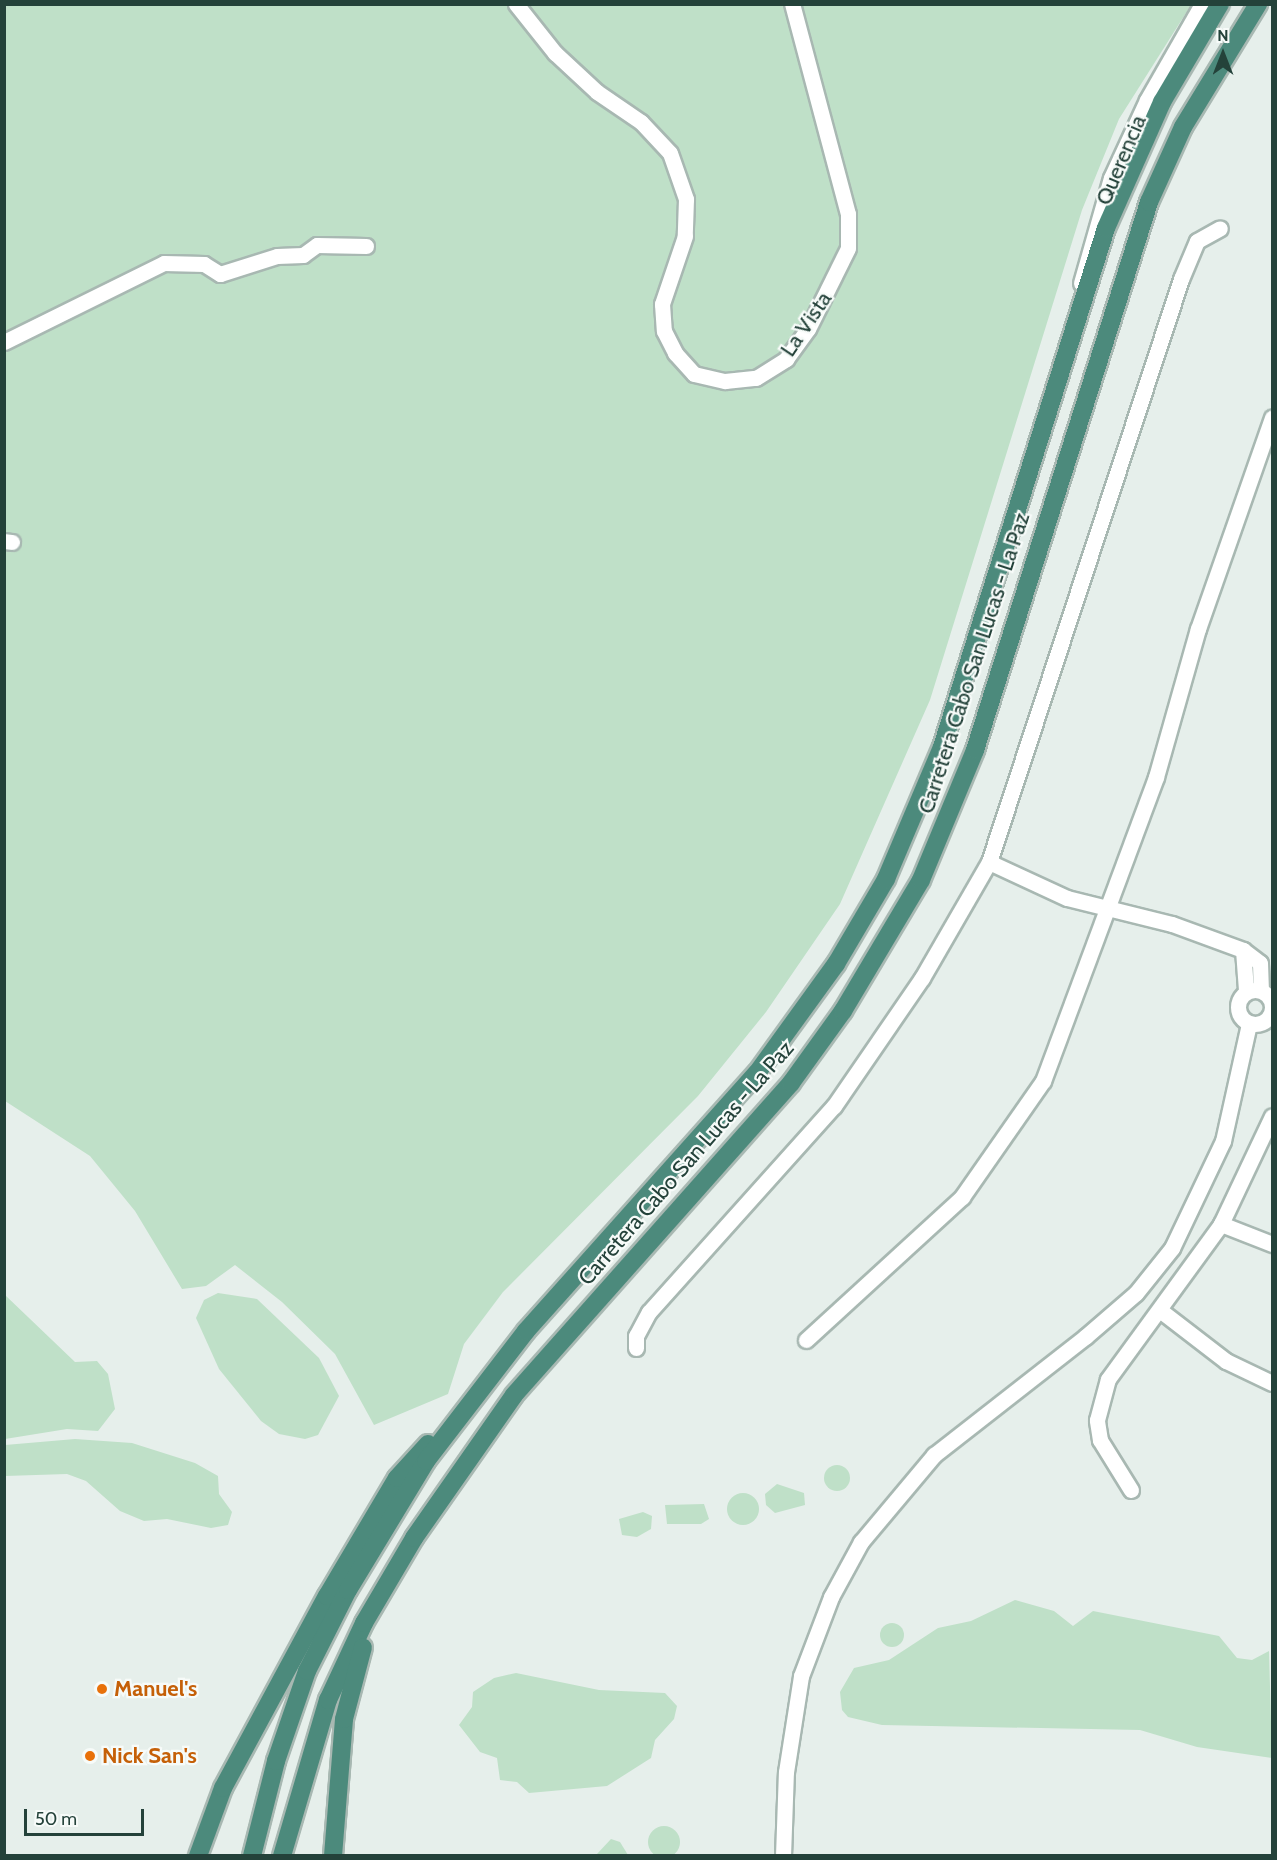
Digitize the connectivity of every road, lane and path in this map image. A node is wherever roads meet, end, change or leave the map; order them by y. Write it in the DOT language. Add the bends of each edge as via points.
graph roads {
  1 [pos="516,4"];
  2 [pos="792,4"];
  3 [pos="1202,4"];
  4 [pos="1220,4"];
  5 [pos="1246,4"];
  6 [pos="1258,4"];
  7 [pos="1220,228"];
  8 [pos="366,246"];
  9 [pos="1072,328"];
  10 [pos="1104,332"];
  11 [pos="4,342"];
  12 [pos="1272,418"];
  13 [pos="989,862"];
  14 [pos="1104,909"];
  15 [pos="1262,991"];
  16 [pos="1272,1015"];
  17 [pos="1249,1024"];
  18 [pos="1272,1116"];
  19 [pos="1221,1224"];
  20 [pos="1272,1244"];
  21 [pos="1161,1311"];
  22 [pos="806,1340"];
  23 [pos="636,1348"];
  24 [pos="1272,1383"];
  25 [pos="1131,1490"];
  26 [pos="315,1635"];
  27 [pos="351,1663"];
  28 [pos="198,1856"];
  29 [pos="252,1856"];
  30 [pos="282,1856"];
  31 [pos="333,1856"];
  32 [pos="783,1856"];
  1 -- 2 [label="street, La Vista" via="555,53 597,92 641,122 670,153 686,199 685,236 663,304 664,331 675,353 694,374 725,381 756,378 786,359 808,329 848,248 848,214"];
  3 -- 9 [label="street, Querencia" via="1147,99 1111,178 1091,234"];
  4 -- 9 [label="highway, Carretera Cabo San Lucas - La Paz" via="1130,167"];
  5 -- 10 [label="highway" via="1190,98 1144,192"];
  6 -- 10 [label="highway, Carretera Cabo San Lucas - La Paz" via="1170,155"];
  7 -- 13 [label="street" via="1197,241 1181,279"];
  8 -- 11 [label="street" via="317,245 303,255 277,256 220,274 204,264 164,263"];
  9 -- 26 [label="highway, Carretera Cabo San Lucas - La Paz" via="942,747 886,879 836,964 743,1090 526,1331 456,1419"];
  10 -- 27 [label="highway, Carretera Cabo San Lucas - La Paz" via="975,750 941,839 898,922 791,1083 542,1362 485,1435 383,1589"];
  12 -- 14 [label="street" via="1198,629 1156,777"];
  13 -- 14 [label="street" via="1057,894"];
  13 -- 23 [label="street" via="922,978 834,1106 649,1312 636,1336"];
  14 -- 15 [label="street" via="1172,924 1243,950 1260,963"];
  14 -- 22 [label="street" via="1043,1082 1006,1139 954,1204"];
  15 -- 16 [label="street"];
  15 -- 17 [label="street" via="1239,1008"];
  16 -- 17 [label="street" via="1262,1023"];
  17 -- 32 [label="street" via="1223,1141 1172,1248 1136,1293 934,1455 861,1542 831,1597 801,1676 786,1772"];
  18 -- 19 [label="street"];
  19 -- 20 [label="street"];
  19 -- 21 [label="street"];
  21 -- 24 [label="street" via="1226,1361"];
  21 -- 25 [label="street" via="1108,1379 1097,1420 1105,1455"];
  26 -- 28 [label="highway" via="223,1788"];
  26 -- 29 [label="highway, Carretera Cabo San Lucas - La Paz"];
  27 -- 30 [label="highway, Carretera Cabo San Lucas - La Paz" via="313,1742"];
  27 -- 31 [label="highway"];
}
